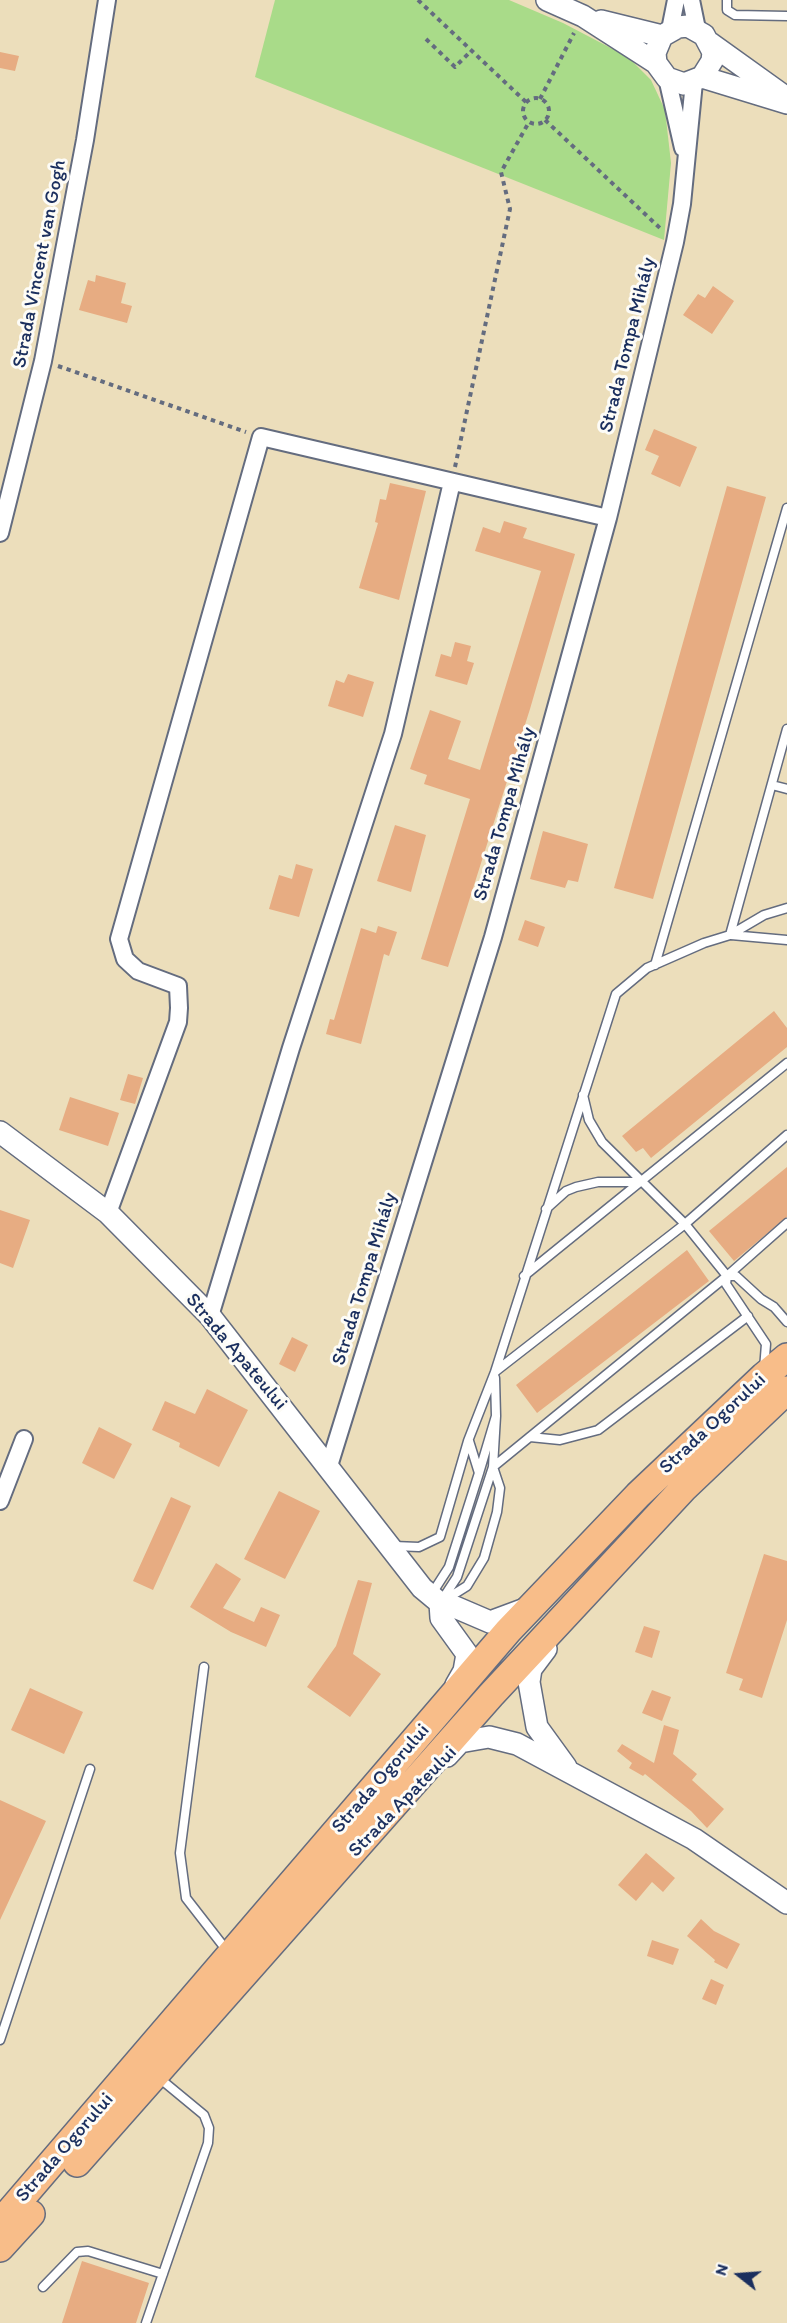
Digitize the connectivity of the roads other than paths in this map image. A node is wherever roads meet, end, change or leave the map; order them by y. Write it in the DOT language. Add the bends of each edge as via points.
graph roads {
  1 [pos="106,0"];
  2 [pos="547,0"];
  3 [pos="676,0"];
  4 [pos="691,0"];
  5 [pos="727,0"];
  6 [pos="583,16"];
  7 [pos="787,16"];
  8 [pos="666,33"];
  9 [pos="703,36"];
  10 [pos="661,70"];
  11 [pos="698,80"];
  12 [pos="787,98"];
  13 [pos="787,103"];
  14 [pos="686,164"];
  15 [pos="452,482"];
  16 [pos="787,508"];
  17 [pos="608,518"];
  18 [pos="0,533"];
  19 [pos="787,729"];
  20 [pos="772,785"];
  21 [pos="787,789"];
  22 [pos="787,908"];
  23 [pos="730,935"];
  24 [pos="787,940"];
  25 [pos="655,964"];
  26 [pos="787,1063"];
  27 [pos="583,1095"];
  28 [pos="0,1132"];
  29 [pos="787,1136"];
  30 [pos="643,1182"];
  31 [pos="546,1209"];
  32 [pos="108,1212"];
  33 [pos="685,1224"];
  34 [pos="787,1224"];
  35 [pos="524,1276"];
  36 [pos="727,1276"];
  37 [pos="210,1316"];
  38 [pos="748,1316"];
  39 [pos="787,1322"];
  40 [pos="787,1357"];
  41 [pos="495,1372"];
  42 [pos="764,1376"];
  43 [pos="787,1390"];
  44 [pos="496,1416"];
  45 [pos="530,1437"];
  46 [pos="24,1439"];
  47 [pos="468,1441"];
  48 [pos="329,1466"];
  49 [pos="493,1467"];
  50 [pos="479,1473"];
  51 [pos="0,1501"];
  52 [pos="391,1545"];
  53 [pos="594,1585"];
  54 [pos="435,1599"];
  55 [pos="532,1605"];
  56 [pos="204,1667"];
  57 [pos="439,1712"];
  58 [pos="90,1769"];
  59 [pos="570,1772"];
  60 [pos="338,1869"];
  61 [pos="787,1903"];
  62 [pos="231,1954"];
  63 [pos="0,2040"];
  64 [pos="155,2075"];
  65 [pos="17,2211"];
  66 [pos="0,2223"];
  67 [pos="0,2248"];
  68 [pos="0,2253"];
  69 [pos="163,2274"];
  70 [pos="43,2287"];
  71 [pos="146,2323"];
  1 -- 18 [label="street, Strada Vincent van Gogh" via="85,140 43,361"];
  2 -- 6 [label="street"];
  3 -- 8 [label="street"];
  4 -- 9 [label="street"];
  5 -- 7 [label="lane" via="727,10 735,15"];
  6 -- 8 [label="street"];
  6 -- 10 [label="street"];
  8 -- 9 [label="street" via="678,27"];
  8 -- 10 [label="street" via="655,53"];
  9 -- 11 [label="street" via="712,61"];
  9 -- 12 [label="street"];
  10 -- 11 [label="street" via="675,82"];
  10 -- 14 [label="street, Strada Tompa Mihály"];
  11 -- 13 [label="street"];
  11 -- 14 [label="street, Strada Tompa Mihály"];
  14 -- 17 [label="street, Strada Tompa Mihály" via="675,242"];
  15 -- 17 [label="street"];
  15 -- 32 [label="street" via="261,437 119,939 125,959 138,971 178,986 179,1008 178,1022"];
  15 -- 37 [label="street" via="393,734 291,1048"];
  16 -- 25 [label="lane"];
  17 -- 48 [label="street, Strada Tompa Mihály" via="493,937"];
  19 -- 20 [label="lane"];
  20 -- 21 [label="lane"];
  20 -- 23 [label="lane"];
  22 -- 23 [label="lane" via="764,915"];
  23 -- 24 [label="lane"];
  23 -- 25 [label="lane"];
  25 -- 27 [label="lane" via="616,994"];
  26 -- 30 [label="lane"];
  27 -- 30 [label="lane" via="589,1120 602,1142"];
  27 -- 31 [label="lane"];
  28 -- 32 [label="street, Strada Apateului"];
  29 -- 33 [label="lane"];
  30 -- 31 [label="lane" via="598,1182 576,1188 566,1191"];
  30 -- 33 [label="lane"];
  30 -- 35 [label="lane"];
  31 -- 35 [label="lane"];
  32 -- 37 [label="street, Strada Apateului"];
  33 -- 36 [label="lane"];
  33 -- 41 [label="lane"];
  34 -- 36 [label="lane"];
  35 -- 41 [label="lane"];
  36 -- 38 [label="lane" via="726,1284"];
  36 -- 39 [label="lane" via="736,1276"];
  36 -- 45 [label="lane"];
  37 -- 48 [label="street, Strada Apateului"];
  38 -- 42 [label="lane" via="766,1344"];
  38 -- 45 [label="lane" via="598,1430 560,1440"];
  40 -- 42 [label="highway, Strada Ogorului"];
  41 -- 44 [label="lane"];
  41 -- 47 [label="lane"];
  42 -- 55 [label="highway, Strada Ogorului" via="638,1495"];
  43 -- 53 [label="highway, Strada Ogorului" via="683,1489"];
  44 -- 49 [label="lane"];
  44 -- 50 [label="lane"];
  45 -- 49 [label="lane"];
  46 -- 51 [label="street"];
  47 -- 50 [label="lane"];
  47 -- 52 [label="lane" via="440,1536 419,1547"];
  48 -- 52 [label="street, Strada Apateului"];
  49 -- 54 [label="lane" via="457,1577"];
  49 -- 54 [label="lane" via="500,1488 484,1558 467,1586"];
  50 -- 54 [label="lane"];
  52 -- 54 [label="street, Strada Apateului"];
  53 -- 59 [label="street, Strada Apateului" via="531,1669 529,1682 537,1727"];
  53 -- 60 [label="highway, Strada Ogorului"];
  54 -- 55 [label="street" via="490,1622"];
  54 -- 57 [label="street, Strada Apateului" via="441,1618 467,1654 464,1671"];
  55 -- 57 [label="highway, Strada Ogorului"];
  56 -- 62 [label="lane" via="180,1854 186,1898"];
  57 -- 62 [label="highway, Strada Ogorului"];
  58 -- 63 [label="lane"];
  59 -- 60 [label="street, Strada Apateului" via="501,1739 460,1742 422,1786"];
  59 -- 61 [label="street, Strada Apateului" via="694,1839"];
  60 -- 64 [label="highway, Strada Ogorului"];
  62 -- 65 [label="highway, Strada Ogorului"];
  64 -- 65 [label="highway, Strada Ogorului"];
  64 -- 69 [label="lane" via="204,2115 209,2128 208,2143"];
  65 -- 66 [label="highway, Strada Ogorului"];
  65 -- 67 [label="highway, Strada Ogorului"];
  65 -- 68 [label="highway"];
  69 -- 70 [label="lane" via="88,2251 77,2252"];
  69 -- 71 [label="lane"];
}
